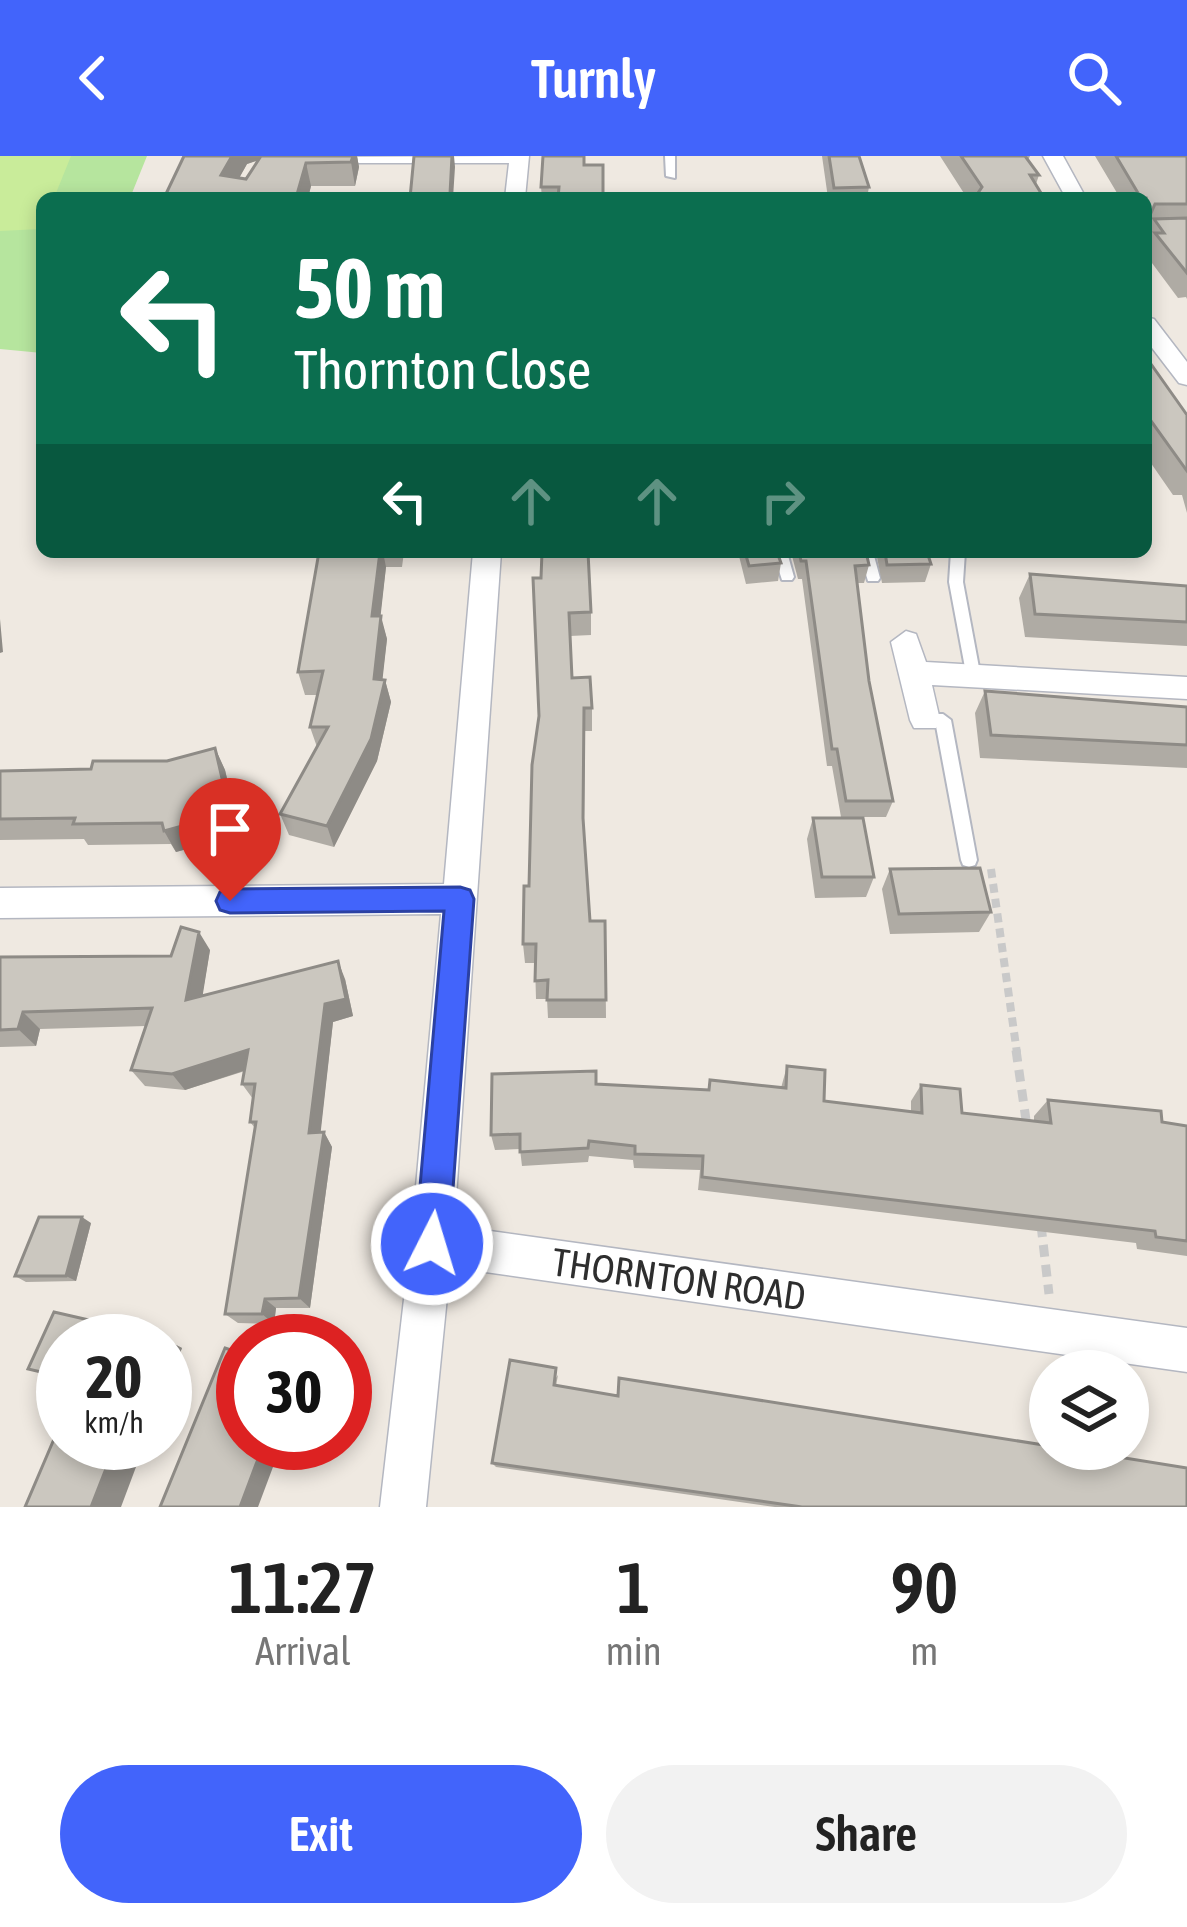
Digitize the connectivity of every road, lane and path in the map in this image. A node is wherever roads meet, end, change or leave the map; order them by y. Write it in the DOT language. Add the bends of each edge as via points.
graph roads {
  1 [pos="670,156"];
  2 [pos="1053,156"];
  3 [pos="519,157"];
  4 [pos="286,160"];
  5 [pos="671,176"];
  6 [pos="516,192"];
  7 [pos="1073,192"];
  8 [pos="1152,332"];
  9 [pos="1187,378"];
  10 [pos="487,558"];
  11 [pos="782,558"];
  12 [pos="868,558"];
  13 [pos="958,558"];
  14 [pos="787,577"];
  15 [pos="873,578"];
  16 [pos="906,642"];
  17 [pos="914,673"];
  18 [pos="973,674"];
  19 [pos="1187,688"];
  20 [pos="925,720"];
  21 [pos="969,860"];
  22 [pos="990,866"];
  23 [pos="460,899"];
  24 [pos="0,903"];
  25 [pos="1030,1144"];
  26 [pos="1039,1214"];
  27 [pos="432,1244"];
  28 [pos="1053,1331"];
  29 [pos="1187,1350"];
  30 [pos="403,1507"];
  1 -- 5 [label="lane"];
  2 -- 7 [label="street"];
  3 -- 4 [label="street"];
  3 -- 6 [label="street"];
  8 -- 9 [label="street"];
  10 -- 23 [label="street"];
  11 -- 14 [label="lane"];
  12 -- 15 [label="lane"];
  13 -- 18 [label="lane"];
  16 -- 17 [label="street"];
  17 -- 18 [label="street"];
  17 -- 20 [label="street"];
  18 -- 19 [label="street"];
  20 -- 21 [label="lane" via="943,721"];
  22 -- 25 [label="path"];
  23 -- 24 [label="street"];
  23 -- 27 [label="street"];
  26 -- 28 [label="path"];
  27 -- 28 [label="street, THORNTON ROAD"];
  27 -- 30 [label="street"];
  28 -- 29 [label="street, THORNTON ROAD"];
}
